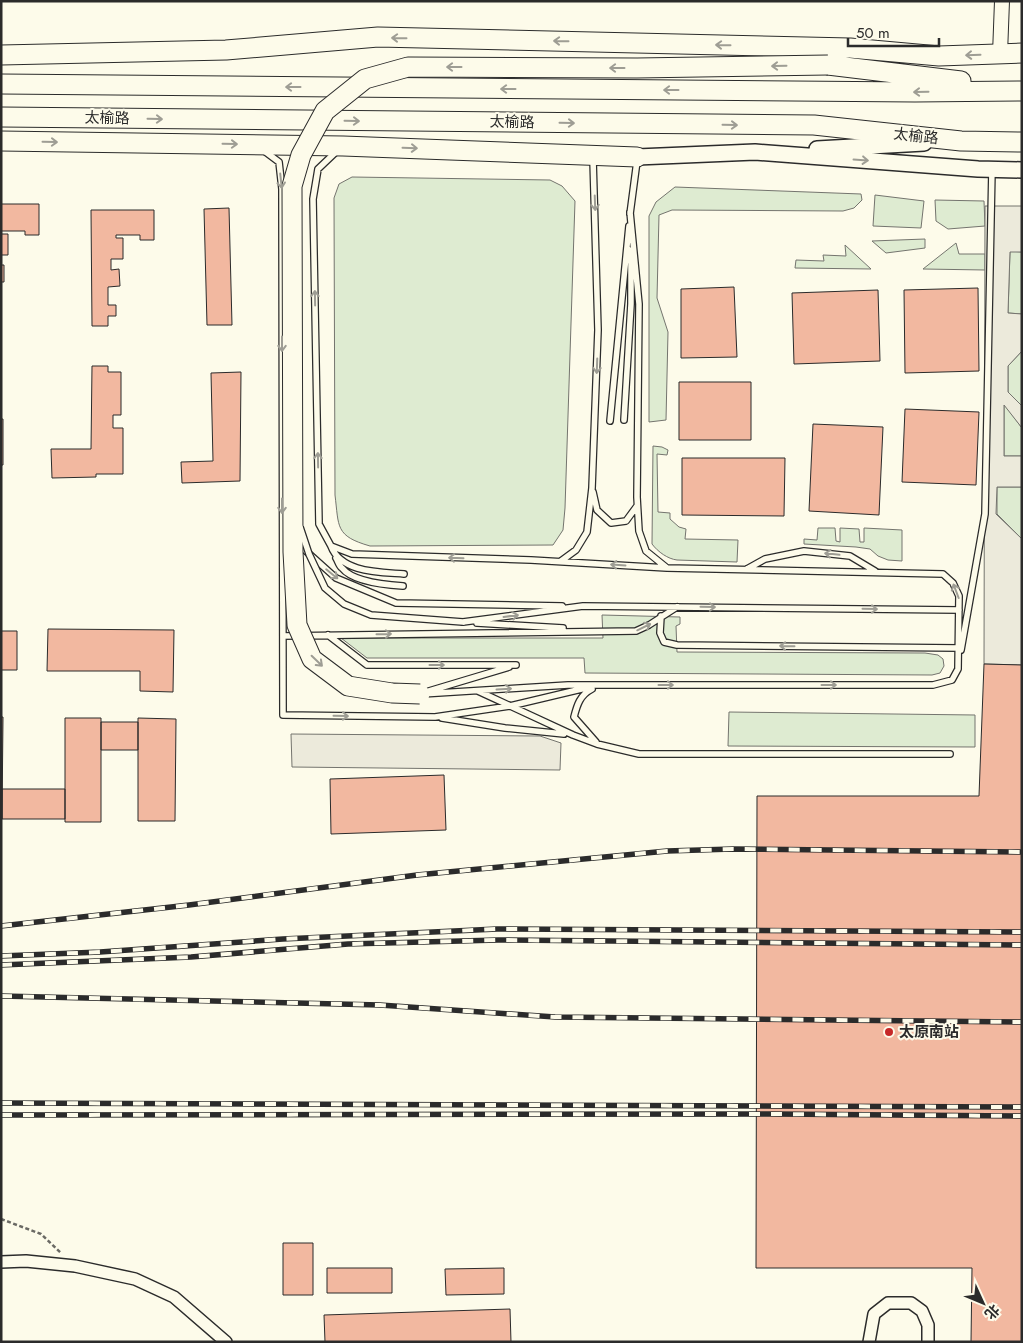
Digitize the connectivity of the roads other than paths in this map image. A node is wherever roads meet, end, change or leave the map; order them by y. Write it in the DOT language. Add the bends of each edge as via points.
graph roads {
  1 [pos="1002,1"];
  2 [pos="1022,53"];
  3 [pos="1000,54"];
  4 [pos="1,55"];
  5 [pos="939,56"];
  6 [pos="828,66"];
  7 [pos="1,72"];
  8 [pos="1,84"];
  9 [pos="52,85"];
  10 [pos="1022,89"];
  11 [pos="1,118"];
  12 [pos="961,141"];
  13 [pos="1,142"];
  14 [pos="1022,142"];
  15 [pos="203,144"];
  16 [pos="255,145"];
  17 [pos="343,146"];
  18 [pos="755,152"];
  19 [pos="593,154"];
  20 [pos="637,157"];
  21 [pos="992,169"];
  22 [pos="1022,170"];
  23 [pos="630,212"];
  24 [pos="624,420"];
  25 [pos="610,421"];
  26 [pos="592,488"];
  27 [pos="293,503"];
  28 [pos="637,506"];
  29 [pos="282,530"];
  30 [pos="331,546"];
  31 [pos="334,555"];
  32 [pos="561,562"];
  33 [pos="667,568"];
  34 [pos="745,570"];
  35 [pos="877,572"];
  36 [pos="404,574"];
  37 [pos="403,586"];
  38 [pos="583,606"];
  39 [pos="677,607"];
  40 [pos="959,610"];
  41 [pos="661,616"];
  42 [pos="462,622"];
  43 [pos="606,631"];
  44 [pos="328,635"];
  45 [pos="283,636"];
  46 [pos="958,648"];
  47 [pos="958,669"];
  48 [pos="599,685"];
  49 [pos="476,690"];
  50 [pos="420,694"];
  51 [pos="510,706"];
  52 [pos="435,717"];
  53 [pos="573,734"];
  54 [pos="597,744"];
  55 [pos="950,754"];
  56 [pos="1,1262"];
  57 [pos="226,1342"];
  58 [pos="869,1342"];
  59 [pos="928,1342"];
  1 -- 3 [label="street"];
  2 -- 3 [label="highway"];
  3 -- 5 [label="highway, one-way"];
  5 -- 4 [label="highway, one-way" via="850,48 378,37 226,50"];
  5 -- 6 [label="highway"];
  6 -- 10 [label="highway"];
  6 -- 27 [label="highway, one-way, bridge" via="408,67 366,79 325,111 300,155 292,186"];
  7 -- 9 [label="highway"];
  8 -- 9 [label="highway"];
  10 -- 9 [label="highway, one-way" via="905,92"];
  11 -- 12 [label="highway, 太榆路, one-way" via="814,126"];
  11 -- 15 [label="highway"];
  12 -- 14 [label="highway, 太榆路"];
  12 -- 18 [label="main road"];
  13 -- 15 [label="highway, one-way"];
  15 -- 16 [label="highway, one-way"];
  16 -- 17 [label="highway"];
  16 -- 29 [label="lane, one-way" via="279,162 282,189"];
  17 -- 19 [label="highway, one-way"];
  30 -- 17 [label="lane, one-way" via="319,524 313,199 318,169"];
  18 -- 20 [label="main road"];
  18 -- 21 [label="main road, one-way"];
  19 -- 20 [label="highway"];
  19 -- 26 [label="lane, one-way" via="598,330"];
  20 -- 23 [label="lane"];
  21 -- 22 [label="main road"];
  21 -- 47 [label="lane" via="985,514"];
  23 -- 24 [label="lane" via="631,304"];
  23 -- 25 [label="lane"];
  23 -- 28 [label="lane" via="639,304"];
  26 -- 28 [label="lane" via="597,510 612,523 626,521"];
  26 -- 32 [label="lane" via="587,532 576,550"];
  27 -- 42 [label="lane, bridge" via="309,554 326,588 344,604 371,615"];
  27 -- 50 [label="highway, one-way, bridge" via="297,625 312,658 348,686"];
  28 -- 33 [label="lane" via="638,532 646,551"];
  29 -- 38 [label="lane, one-way" via="336,578 396,603"];
  29 -- 45 [label="lane"];
  30 -- 31 [label="lane"];
  32 -- 30 [label="lane, one-way" via="352,554"];
  31 -- 36 [label="lane" via="366,570"];
  31 -- 37 [label="lane" via="342,570 358,578 378,585"];
  33 -- 32 [label="lane, one-way"];
  33 -- 34 [label="lane"];
  34 -- 35 [label="lane"];
  35 -- 34 [label="lane, one-way" via="850,556 804,551 765,559"];
  40 -- 35 [label="lane, one-way" via="959,596 953,583 943,574"];
  38 -- 39 [label="lane"];
  42 -- 38 [label="lane, one-way"];
  39 -- 40 [label="lane, one-way"];
  39 -- 41 [label="lane"];
  40 -- 46 [label="lane"];
  43 -- 41 [label="lane, one-way" via="636,631"];
  46 -- 41 [label="lane, one-way" via="677,645 664,642 660,633"];
  42 -- 43 [label="lane"];
  44 -- 43 [label="lane, one-way"];
  44 -- 45 [label="lane"];
  44 -- 50 [label="lane, one-way" via="367,665 516,665"];
  45 -- 52 [label="lane, one-way" via="283,715"];
  46 -- 47 [label="lane"];
  48 -- 47 [label="lane, one-way" via="933,685 952,680"];
  49 -- 48 [label="lane, one-way"];
  48 -- 51 [label="lane"];
  48 -- 54 [label="lane" via="577,703 574,717"];
  49 -- 50 [label="lane"];
  49 -- 51 [label="lane"];
  51 -- 52 [label="lane"];
  51 -- 53 [label="lane"];
  52 -- 53 [label="lane"];
  53 -- 54 [label="lane"];
  54 -- 55 [label="lane" via="640,754"];
  56 -- 57 [label="street" via="75,1266 134,1279 174,1297"];
  58 -- 59 [label="street" via="874,1314 888,1303 911,1302 922,1311 928,1324"];
}
